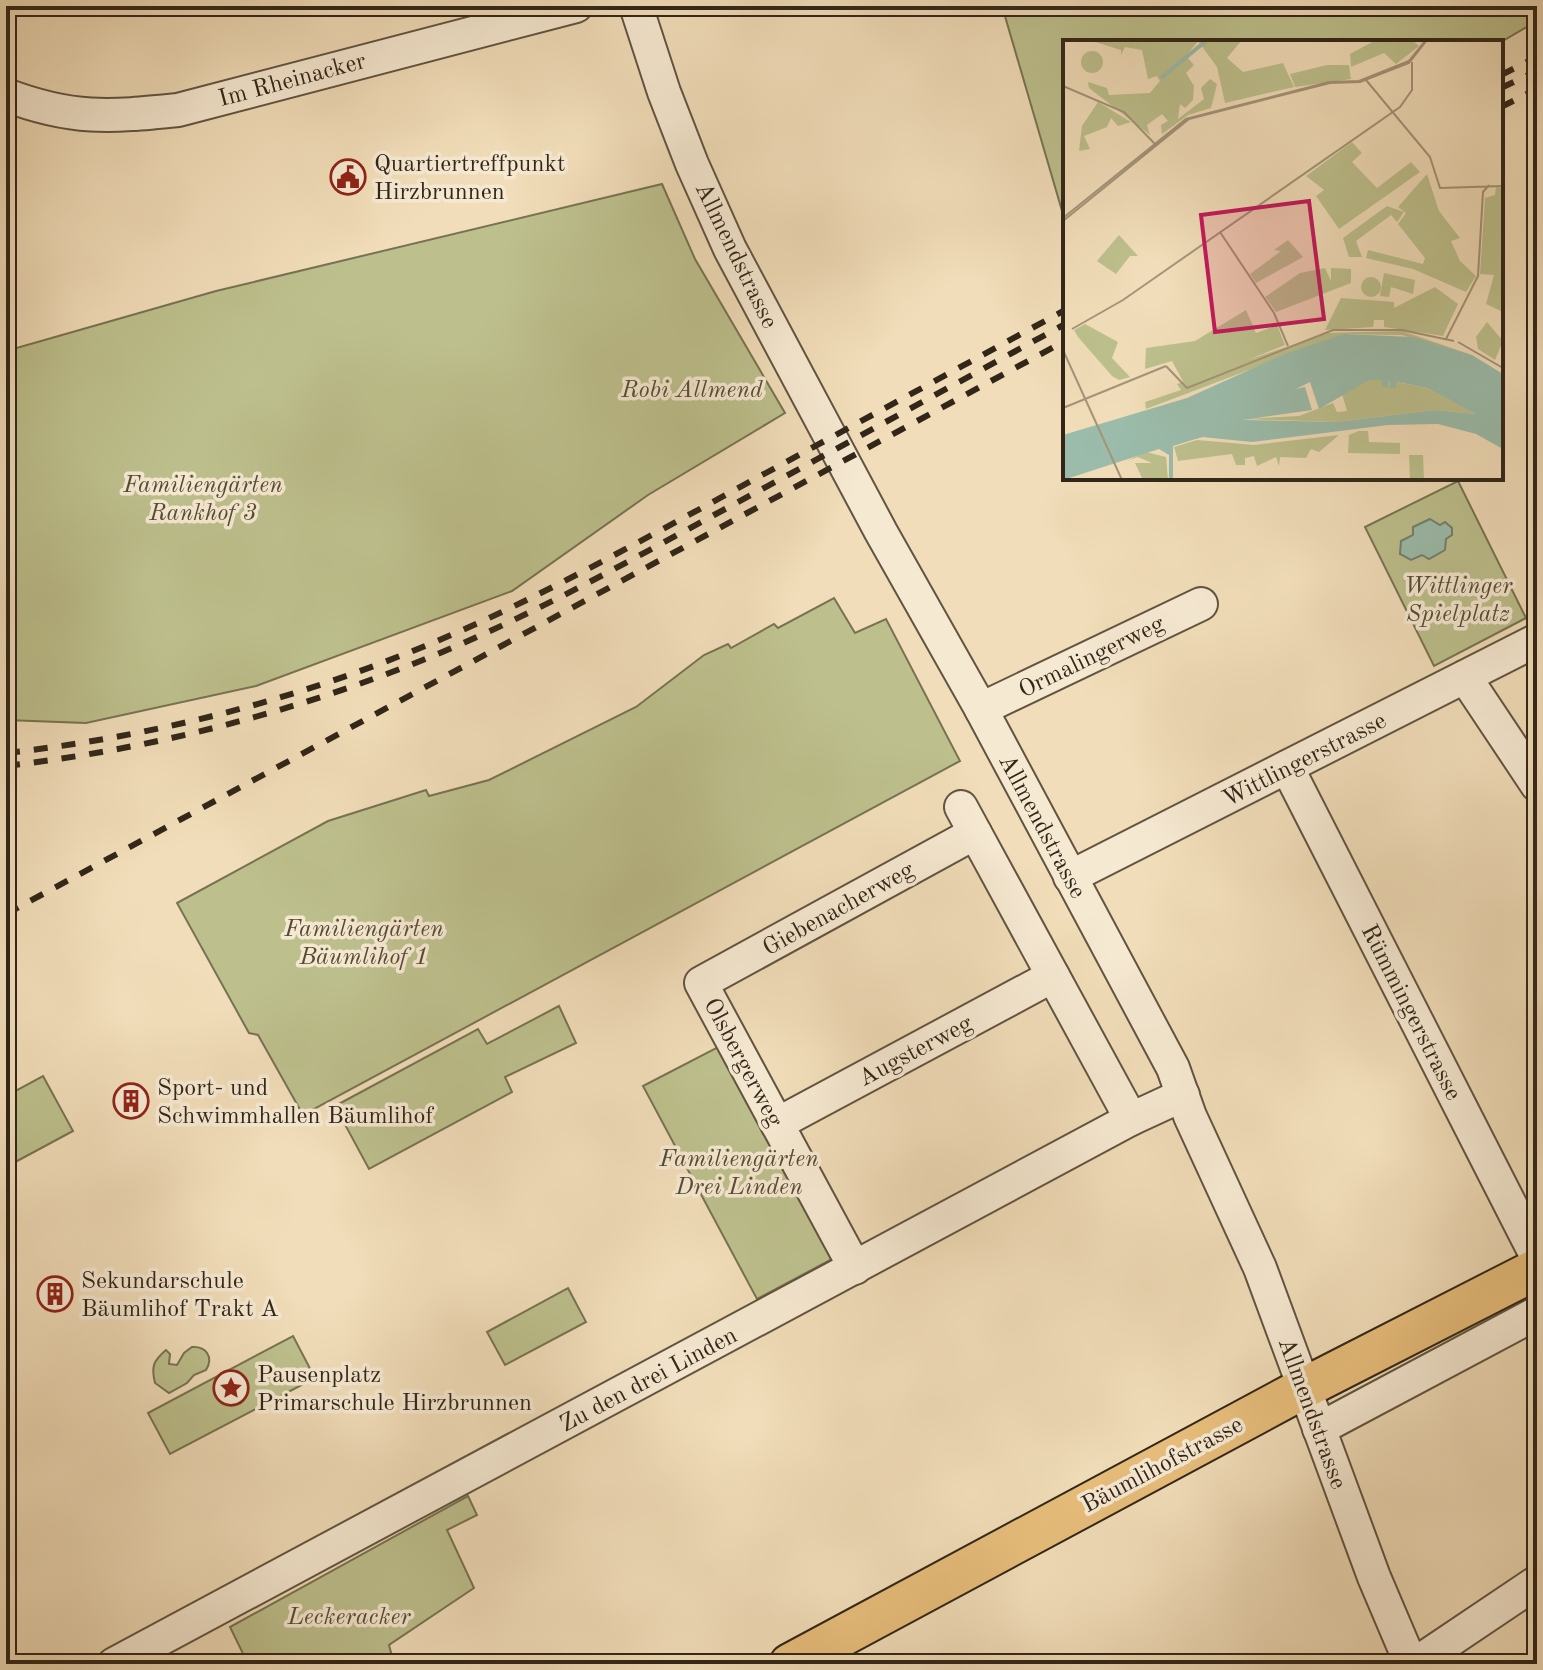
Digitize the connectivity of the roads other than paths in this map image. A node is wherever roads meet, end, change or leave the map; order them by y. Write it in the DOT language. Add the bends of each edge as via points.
graph roads {
  1 [pos="576,6"];
  2 [pos="636,6"];
  3 [pos="6,95"];
  4 [pos="1201,604"];
  5 [pos="1537,640"];
  6 [pos="1465,677"];
  7 [pos="981,709"];
  8 [pos="1287,767"];
  9 [pos="1537,785"];
  10 [pos="1070,877"];
  11 [pos="1053,976"];
  12 [pos="701,983"];
  13 [pos="1183,1095"];
  14 [pos="1131,1119"];
  15 [pos="777,1124"];
  16 [pos="1537,1257"];
  17 [pos="855,1268"];
  18 [pos="1537,1269"];
  19 [pos="1537,1313"];
  20 [pos="1304,1388"];
  21 [pos="1319,1429"];
  22 [pos="1537,1582"];
  23 [pos="114,1664"];
  24 [pos="790,1664"];
  25 [pos="1413,1664"];
  1 -- 3 [label="street, Im Rheinacker" via="178,110 81,116"];
  2 -- 7 [label="street, Allmendstrasse" via="675,121 730,249"];
  4 -- 7 [label="street, Ormalingerweg"];
  5 -- 6 [label="street, Wittlingerstrasse"];
  6 -- 8 [label="street, Wittlingerstrasse"];
  6 -- 9 [label="street"];
  7 -- 10 [label="street, Allmendstrasse"];
  8 -- 10 [label="street, Wittlingerstrasse"];
  8 -- 16 [label="street, Rümmingerstrasse"];
  10 -- 13 [label="street, Allmendstrasse"];
  11 -- 12 [label="street, Giebenacherweg" via="968,820"];
  11 -- 14 [label="street"];
  11 -- 15 [label="street, Augsterweg"];
  12 -- 15 [label="street, Olsbergerweg"];
  13 -- 14 [label="street, Zu den drei Linden"];
  13 -- 20 [label="street, Allmendstrasse" via="1260,1268"];
  14 -- 17 [label="street, Zu den drei Linden"];
  15 -- 17 [label="street, Olsbergerweg"];
  17 -- 23 [label="street, Zu den drei Linden"];
  18 -- 20 [label="main road, Bäumlihofstrasse"];
  19 -- 21 [label="street"];
  20 -- 21 [label="street, Allmendstrasse"];
  20 -- 24 [label="main road, Bäumlihofstrasse"];
  21 -- 25 [label="street, Allmendstrasse"];
  22 -- 25 [label="street"];
}
